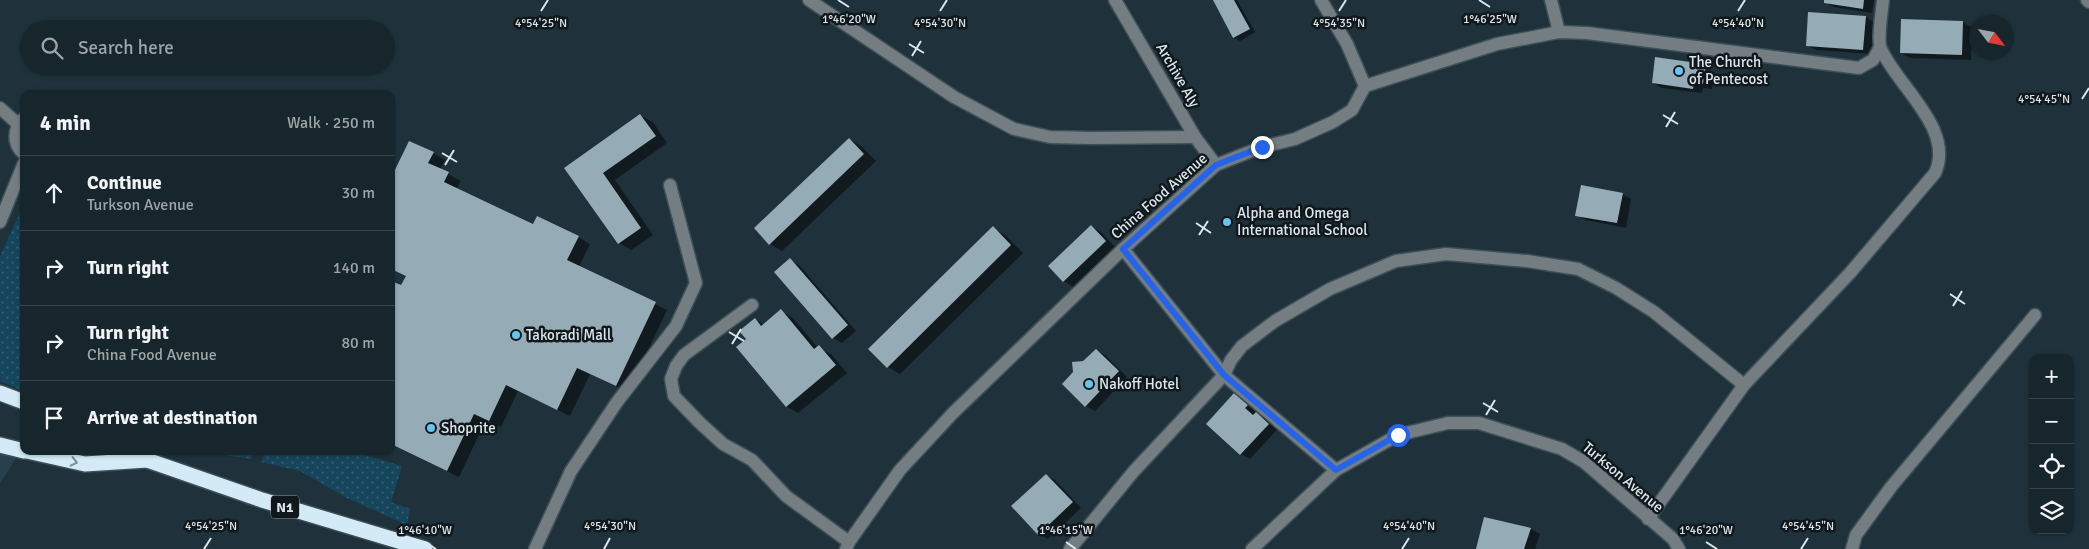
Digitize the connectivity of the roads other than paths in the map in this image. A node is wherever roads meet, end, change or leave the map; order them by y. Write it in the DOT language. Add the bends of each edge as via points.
graph roads {
  1 [pos="809,0"];
  2 [pos="1115,0"];
  3 [pos="1321,0"];
  4 [pos="1550,0"];
  5 [pos="1883,0"];
  6 [pos="1560,32"];
  7 [pos="1880,48"];
  8 [pos="1365,86"];
  9 [pos="0,108"];
  10 [pos="20,120"];
  11 [pos="20,124"];
  12 [pos="1195,137"];
  13 [pos="20,149"];
  14 [pos="1216,165"];
  15 [pos="20,173"];
  16 [pos="670,185"];
  17 [pos="0,222"];
  18 [pos="1123,249"];
  19 [pos="752,305"];
  20 [pos="2035,316"];
  21 [pos="1224,375"];
  22 [pos="1744,385"];
  23 [pos="0,393"];
  24 [pos="20,400"];
  25 [pos="0,445"];
  26 [pos="20,450"];
  27 [pos="43,455"];
  28 [pos="139,455"];
  29 [pos="147,460"];
  30 [pos="1336,470"];
  31 [pos="1648,519"];
  32 [pos="847,546"];
  33 [pos="425,549"];
  34 [pos="535,549"];
  35 [pos="1070,549"];
  36 [pos="1252,549"];
  37 [pos="1678,549"];
  38 [pos="1852,549"];
  1 -- 12 [label="street" via="954,97 1014,129 1058,137"];
  2 -- 12 [label="street, Archive Aly"];
  3 -- 8 [label="street" via="1348,44"];
  4 -- 6 [label="street"];
  5 -- 7 [label="street"];
  6 -- 7 [label="street" via="1859,68 1873,60"];
  6 -- 8 [label="street" via="1497,44"];
  7 -- 22 [label="street" via="1930,124 1939,143 1940,162 1935,173 1868,252"];
  8 -- 14 [label="street, China Food Avenue" via="1352,110 1333,122 1295,139 1262,147"];
  9 -- 10 [label="street"];
  11 -- 13 [label="street" via="15,139"];
  12 -- 14 [label="street, Archive Aly"];
  14 -- 18 [label="street, China Food Avenue"];
  15 -- 17 [label="street"];
  16 -- 34 [label="street" via="696,283 676,326 617,402 571,471"];
  18 -- 21 [label="street"];
  18 -- 32 [label="street, China Food Avenue" via="953,413 900,470"];
  19 -- 32 [label="street" via="684,355 671,379 674,396 723,444 752,460 786,496"];
  20 -- 38 [label="street" via="1891,487 1856,535"];
  21 -- 22 [label="street" via="1242,346 1275,321 1330,290 1396,262 1446,254 1578,269 1654,312"];
  21 -- 30 [label="street"];
  21 -- 35 [label="street" via="1134,471"];
  22 -- 31 [label="street"];
  23 -- 24 [label="highway"];
  25 -- 26 [label="highway, N1"];
  27 -- 29 [label="highway, N1, one-way" via="85,464"];
  28 -- 29 [label="highway, N1"];
  29 -- 33 [label="highway, N1" via="262,500"];
  30 -- 31 [label="street, Turkson Avenue" via="1398,435 1448,423 1479,423 1562,449 1584,462"];
  30 -- 36 [label="street, Turkson Avenue"];
  31 -- 37 [label="street, Turkson Avenue" via="1673,539"];
}
